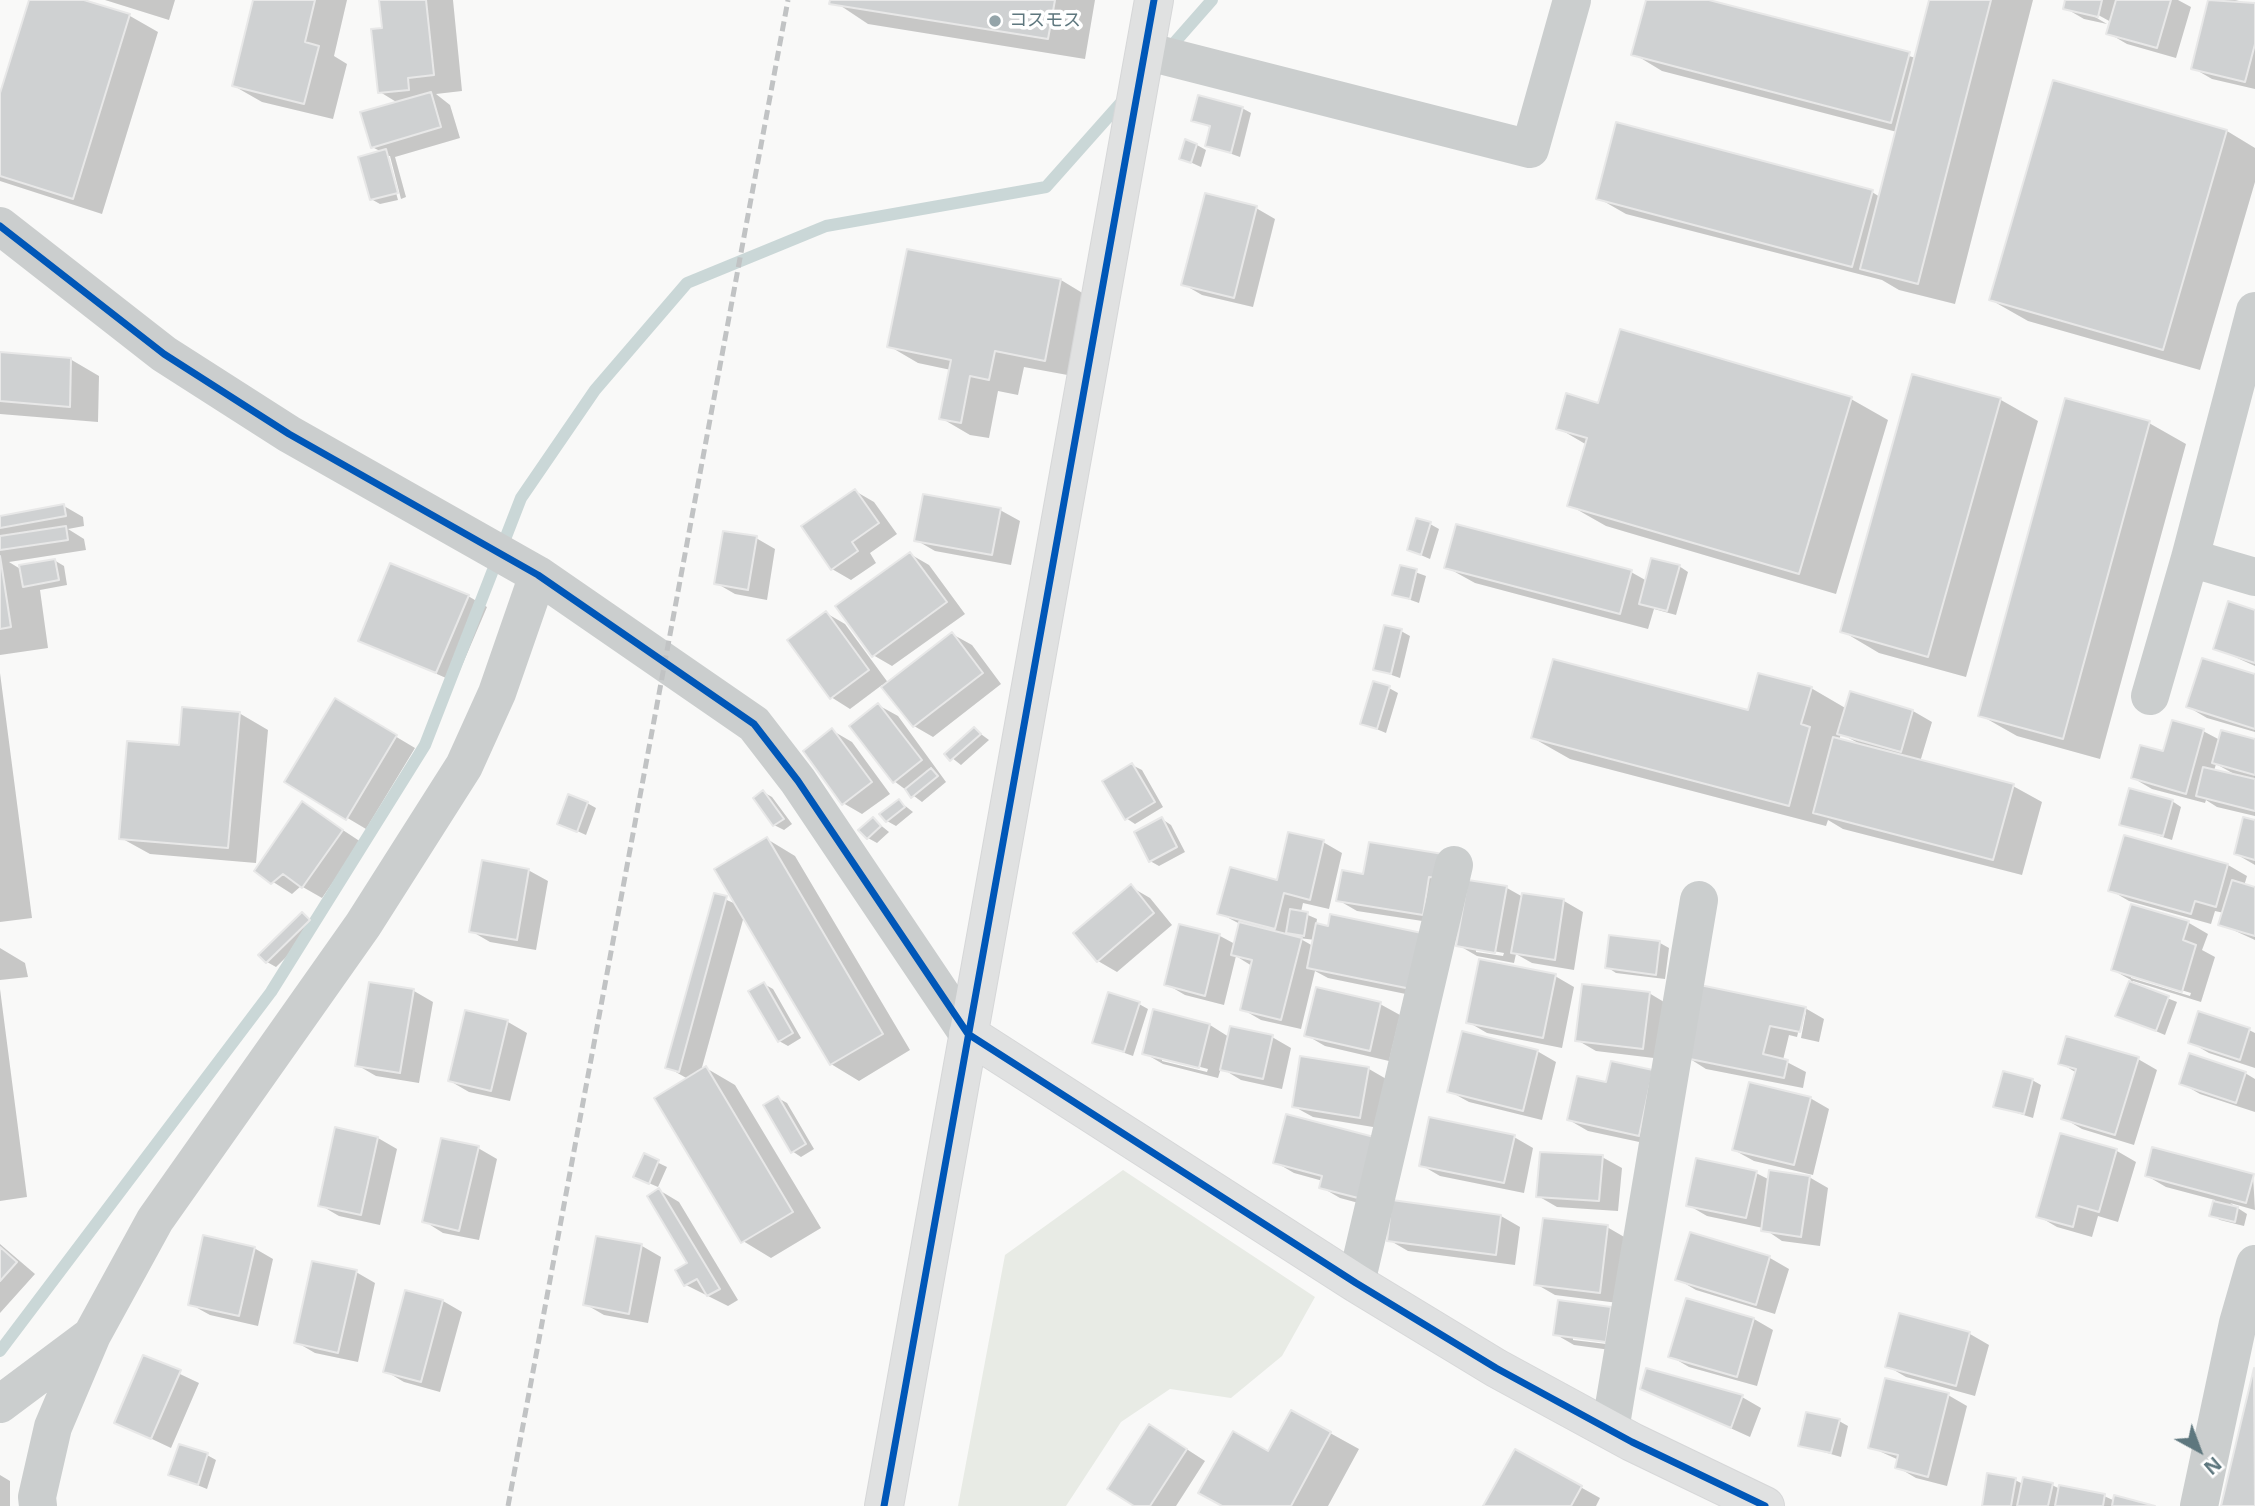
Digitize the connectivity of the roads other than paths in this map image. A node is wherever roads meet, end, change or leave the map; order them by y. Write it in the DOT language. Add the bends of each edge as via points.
graph roads {
  1 [pos="1154,0"];
  2 [pos="1572,0"];
  3 [pos="1145,51"];
  4 [pos="0,226"];
  5 [pos="2255,311"];
  6 [pos="2190,558"];
  7 [pos="538,575"];
  8 [pos="2255,577"];
  9 [pos="2150,696"];
  10 [pos="1454,865"];
  11 [pos="1699,900"];
  12 [pos="968,1034"];
  13 [pos="2255,1264"];
  14 [pos="1356,1283"];
  15 [pos="92,1335"];
  16 [pos="0,1404"];
  17 [pos="1610,1430"];
  18 [pos="38,1506"];
  19 [pos="884,1506"];
  20 [pos="1765,1506"];
  21 [pos="2199,1506"];
  1 -- 3 [label="street"];
  2 -- 3 [label="street" via="1530,149"];
  3 -- 12 [label="street"];
  4 -- 7 [label="street" via="164,354 289,434"];
  5 -- 6 [label="street"];
  6 -- 8 [label="street"];
  6 -- 9 [label="street"];
  7 -- 12 [label="street" via="754,724 799,781"];
  7 -- 15 [label="street" via="497,693 464,766 363,925 155,1220"];
  10 -- 14 [label="street"];
  11 -- 17 [label="street"];
  12 -- 14 [label="street"];
  12 -- 19 [label="street"];
  13 -- 21 [label="street"];
  14 -- 17 [label="street"];
  15 -- 16 [label="street"];
  15 -- 18 [label="street" via="53,1427"];
  17 -- 20 [label="street"];
}
